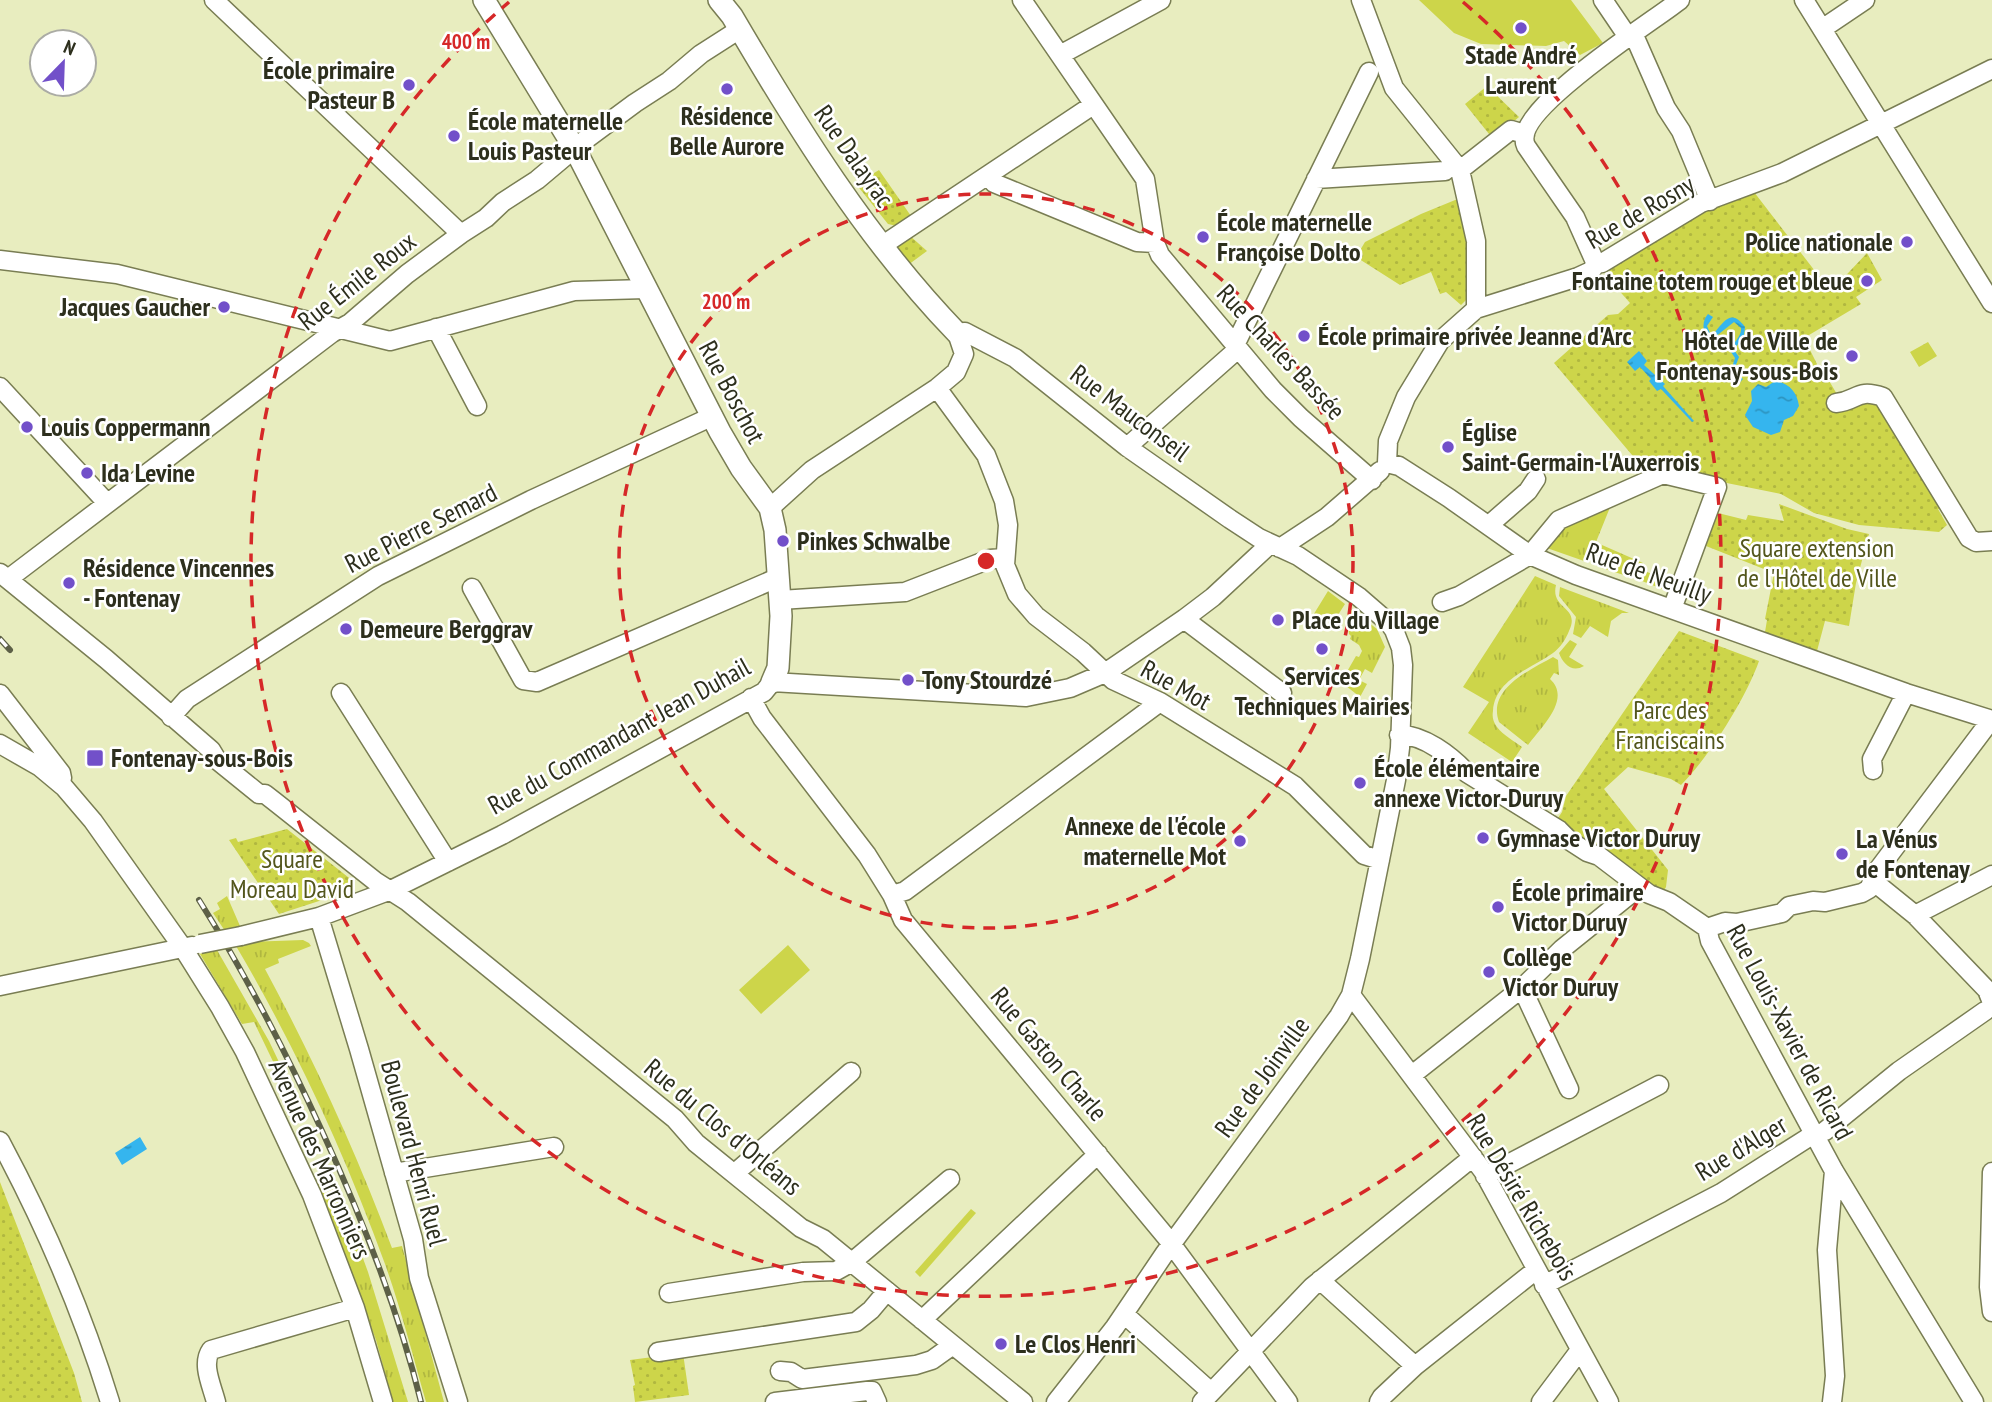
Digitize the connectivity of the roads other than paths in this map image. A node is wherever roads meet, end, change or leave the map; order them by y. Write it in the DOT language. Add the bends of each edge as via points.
graph roads {
  1 [pos="214,0"];
  2 [pos="484,0"];
  3 [pos="719,0"];
  4 [pos="1022,0"];
  5 [pos="1161,0"];
  6 [pos="1361,0"];
  7 [pos="1603,0"];
  8 [pos="1804,0"];
  9 [pos="1865,0"];
  10 [pos="1669,4"];
  11 [pos="740,29"];
  12 [pos="1822,29"];
  13 [pos="1630,35"];
  14 [pos="1060,55"];
  15 [pos="1992,69"];
  16 [pos="1369,72"];
  17 [pos="1093,105"];
  18 [pos="1883,124"];
  19 [pos="1525,134"];
  20 [pos="575,149"];
  21 [pos="1452,170"];
  22 [pos="988,176"];
  23 [pos="1316,179"];
  24 [pos="1710,201"];
  25 [pos="461,234"];
  26 [pos="1156,243"];
  27 [pos="883,245"];
  28 [pos="0,260"];
  29 [pos="1596,264"];
  30 [pos="646,289"];
  31 [pos="1992,303"];
  32 [pos="1476,309"];
  33 [pos="436,328"];
  34 [pos="339,329"];
  35 [pos="957,333"];
  36 [pos="1237,347"];
  37 [pos="0,387"];
  38 [pos="937,388"];
  39 [pos="1836,403"];
  40 [pos="477,406"];
  41 [pos="713,416"];
  42 [pos="1127,447"];
  43 [pos="1387,463"];
  44 [pos="1536,478"];
  45 [pos="1372,480"];
  46 [pos="107,503"];
  47 [pos="769,508"];
  48 [pos="1489,525"];
  49 [pos="1992,541"];
  50 [pos="1275,546"];
  51 [pos="1530,555"];
  52 [pos="1004,558"];
  53 [pos="4,576"];
  54 [pos="472,588"];
  55 [pos="779,590"];
  56 [pos="1442,602"];
  57 [pos="1672,610"];
  58 [pos="1184,619"];
  59 [pos="1104,673"];
  60 [pos="772,682"];
  61 [pos="341,693"];
  62 [pos="1282,693"];
  63 [pos="1906,693"];
  64 [pos="0,694"];
  65 [pos="751,698"];
  66 [pos="1160,702"];
  67 [pos="171,718"];
  68 [pos="1991,720"];
  69 [pos="1399,735"];
  70 [pos="36,742"];
  71 [pos="0,744"];
  72 [pos="23,756"];
  73 [pos="1873,770"];
  74 [pos="64,787"];
  75 [pos="1380,860"];
  76 [pos="448,862"];
  77 [pos="1992,875"];
  78 [pos="1873,881"];
  79 [pos="1639,887"];
  80 [pos="391,890"];
  81 [pos="892,895"];
  82 [pos="1915,915"];
  83 [pos="319,917"];
  84 [pos="1707,928"];
  85 [pos="192,946"];
  86 [pos="0,986"];
  87 [pos="1522,988"];
  88 [pos="1351,995"];
  89 [pos="1990,1008"];
  90 [pos="851,1072"];
  91 [pos="1412,1075"];
  92 [pos="1660,1085"];
  93 [pos="1569,1089"];
  94 [pos="1816,1135"];
  95 [pos="0,1141"];
  96 [pos="554,1147"];
  97 [pos="1098,1154"];
  98 [pos="1473,1157"];
  99 [pos="1834,1171"];
  100 [pos="1992,1172"];
  101 [pos="394,1173"];
  102 [pos="736,1173"];
  103 [pos="1485,1176"];
  104 [pos="950,1179"];
  105 [pos="1171,1245"];
  106 [pos="852,1262"];
  107 [pos="1540,1277"];
  108 [pos="1320,1280"];
  109 [pos="887,1291"];
  110 [pos="669,1293"];
  111 [pos="355,1308"];
  112 [pos="1992,1312"];
  113 [pos="1124,1314"];
  114 [pos="922,1320"];
  115 [pos="953,1345"];
  116 [pos="1250,1350"];
  117 [pos="1580,1350"];
  118 [pos="657,1352"];
  119 [pos="1415,1366"];
  120 [pos="780,1371"];
  121 [pos="1206,1397"];
  122 [pos="1015,1400"];
  123 [pos="110,1402"];
  124 [pos="216,1402"];
  125 [pos="383,1402"];
  126 [pos="458,1402"];
  127 [pos="775,1402"];
  128 [pos="877,1402"];
  129 [pos="1056,1402"];
  130 [pos="1288,1402"];
  131 [pos="1379,1402"];
  132 [pos="1541,1402"];
  133 [pos="1609,1402"];
  134 [pos="1832,1402"];
  135 [pos="1974,1402"];
  1 -- 25 [label="street"];
  2 -- 20 [label="main road, Rue Boschot"];
  3 -- 11 [label="main road, Rue Dalayrac"];
  4 -- 14 [label="street, Rue Charles Bassée"];
  5 -- 14 [label="street"];
  6 -- 21 [label="street" via="1394,88"];
  7 -- 13 [label="street"];
  8 -- 12 [label="street"];
  9 -- 12 [label="street"];
  10 -- 13 [label="street"];
  11 -- 20 [label="street, Rue Émile Roux"];
  11 -- 27 [label="main road, Rue Dalayrac" via="808,142"];
  12 -- 18 [label="street"];
  13 -- 19 [label="street" via="1546,103"];
  13 -- 24 [label="street" via="1681,131"];
  14 -- 17 [label="street, Rue Charles Bassée"];
  15 -- 18 [label="street, Rue de Rosny"];
  16 -- 23 [label="street"];
  17 -- 22 [label="street"];
  17 -- 26 [label="street, Rue Charles Bassée" via="1147,184"];
  18 -- 24 [label="street, Rue de Rosny" via="1782,173"];
  18 -- 31 [label="street"];
  19 -- 21 [label="street" via="1511,130"];
  19 -- 29 [label="street" via="1527,146 1575,218"];
  20 -- 25 [label="street, Rue Émile Roux"];
  20 -- 30 [label="main road, Rue Boschot"];
  21 -- 23 [label="street"];
  21 -- 32 [label="street" via="1476,241"];
  22 -- 26 [label="street" via="994,183 1138,242"];
  22 -- 27 [label="street"];
  23 -- 36 [label="street"];
  24 -- 29 [label="street, Rue de Rosny"];
  25 -- 34 [label="street, Rue Émile Roux"];
  26 -- 36 [label="street, Rue Charles Bassée" via="1160,255"];
  27 -- 35 [label="main road, Rue Dalayrac"];
  28 -- 34 [label="street" via="117,274"];
  29 -- 32 [label="street, Rue de Rosny" via="1578,277"];
  30 -- 33 [label="street" via="574,291"];
  30 -- 41 [label="main road, Rue Boschot"];
  32 -- 43 [label="street, Rue de Rosny" via="1440,341 1422,368 1388,441"];
  33 -- 34 [label="street" via="390,341"];
  33 -- 40 [label="street"];
  34 -- 46 [label="street, Rue Émile Roux"];
  35 -- 38 [label="street" via="964,354 961,364"];
  35 -- 42 [label="street, Rue Mauconseil" via="971,334 1015,358"];
  36 -- 42 [label="street"];
  36 -- 45 [label="street, Rue Charles Bassée" via="1301,418"];
  37 -- 46 [label="street"];
  38 -- 47 [label="street" via="812,470"];
  38 -- 52 [label="street" via="986,455 1001,491 1007,525"];
  39 -- 49 [label="street" via="1858,394 1882,397 1969,538"];
  41 -- 47 [label="main road, Rue Boschot"];
  41 -- 67 [label="street, Rue Pierre Semard" via="378,576 187,699"];
  42 -- 50 [label="street, Rue Mauconseil"];
  43 -- 45 [label="street"];
  43 -- 48 [label="street, Rue de Neuilly"];
  44 -- 48 [label="street" via="1528,491"];
  45 -- 50 [label="street" via="1327,517"];
  46 -- 53 [label="street, Rue Émile Roux"];
  47 -- 55 [label="main road, Rue du Commandant Jean Duhail"];
  48 -- 51 [label="street, Rue de Neuilly"];
  50 -- 58 [label="street" via="1261,550"];
  50 -- 69 [label="street, Rue Mauconseil" via="1298,556 1389,622 1403,656"];
  51 -- 56 [label="street"];
  51 -- 57 [label="street, Rue de Neuilly"];
  51 -- 57 [label="street" via="1559,520 1663,474 1717,487"];
  52 -- 55 [label="street" via="899,593"];
  52 -- 59 [label="street, Rue Mot" via="1017,594"];
  53 -- 67 [label="street, Rue du Clos d'Orléans"];
  54 -- 55 [label="street" via="523,680 537,682 770,581"];
  55 -- 60 [label="main road, Rue du Commandant Jean Duhail" via="780,649"];
  57 -- 63 [label="street, Rue de Neuilly"];
  58 -- 59 [label="street"];
  58 -- 62 [label="street"];
  59 -- 60 [label="street" via="1070,688 1026,697"];
  59 -- 66 [label="street, Rue Mot"];
  60 -- 65 [label="street, Rue du Commandant Jean Duhail"];
  61 -- 76 [label="street"];
  63 -- 68 [label="street, Rue de Neuilly"];
  63 -- 73 [label="street" via="1872,759"];
  64 -- 70 [label="street"];
  65 -- 76 [label="street, Rue du Commandant Jean Duhail"];
  65 -- 81 [label="street, Rue Gaston Charle"];
  66 -- 75 [label="street, Rue Mot" via="1295,786 1364,855"];
  66 -- 81 [label="street" via="905,891"];
  67 -- 80 [label="street, Rue du Clos d'Orléans" via="228,770"];
  68 -- 78 [label="street"];
  69 -- 75 [label="street, Rue de Joinville"];
  69 -- 79 [label="street, Rue Louis-Xavier de Ricard" via="1435,748 1466,773 1600,856"];
  70 -- 72 [label="street"];
  70 -- 74 [label="street" via="61,773"];
  71 -- 72 [label="street"];
  72 -- 74 [label="street"];
  74 -- 85 [label="street, Avenue des Marronniers"];
  75 -- 88 [label="street, Rue de Joinville"];
  76 -- 80 [label="street, Rue du Commandant Jean Duhail"];
  77 -- 82 [label="street"];
  78 -- 82 [label="street"];
  78 -- 84 [label="street" via="1862,893"];
  79 -- 84 [label="street, Rue Louis-Xavier de Ricard"];
  79 -- 87 [label="street"];
  80 -- 83 [label="street, Rue du Commandant Jean Duhail"];
  80 -- 102 [label="street, Rue du Clos d'Orléans"];
  81 -- 97 [label="street, Rue Gaston Charle" via="902,920"];
  82 -- 89 [label="street" via="1987,990"];
  83 -- 85 [label="street, Rue du Commandant Jean Duhail, bridge"];
  83 -- 101 [label="street, Boulevard Henri Ruel"];
  84 -- 94 [label="street, Rue Louis-Xavier de Ricard"];
  85 -- 86 [label="street, Rue du Commandant Jean Duhail"];
  85 -- 111 [label="street, Avenue des Marronniers" via="312,1195"];
  87 -- 91 [label="street"];
  87 -- 93 [label="street"];
  88 -- 91 [label="street, Rue Désiré Richebois"];
  88 -- 105 [label="street, Rue de Joinville"];
  89 -- 94 [label="street, Rue d'Alger"];
  90 -- 102 [label="street"];
  91 -- 98 [label="street, Rue Désiré Richebois"];
  92 -- 103 [label="street"];
  94 -- 99 [label="street, Rue Louis-Xavier de Ricard"];
  94 -- 107 [label="street, Rue d'Alger" via="1721,1193"];
  95 -- 123 [label="street" via="75,1299"];
  96 -- 101 [label="street"];
  97 -- 105 [label="street, Rue Gaston Charle"];
  97 -- 114 [label="street"];
  98 -- 103 [label="street, Rue Désiré Richebois"];
  98 -- 108 [label="street"];
  99 -- 134 [label="street" via="1827,1250 1835,1376"];
  99 -- 135 [label="street, Rue Louis-Xavier de Ricard"];
  100 -- 112 [label="street"];
  101 -- 126 [label="street, Boulevard Henri Ruel" via="419,1278"];
  102 -- 106 [label="street, Rue du Clos d'Orléans"];
  103 -- 107 [label="street, Rue Désiré Richebois"];
  104 -- 106 [label="street"];
  105 -- 113 [label="street, Rue de Joinville"];
  105 -- 116 [label="street, Rue Gaston Charle"];
  106 -- 109 [label="street, Rue du Clos d'Orléans"];
  106 -- 110 [label="street" via="836,1271"];
  107 -- 117 [label="street, Rue Désiré Richebois"];
  107 -- 119 [label="street, Rue d'Alger"];
  108 -- 116 [label="street"];
  108 -- 119 [label="street"];
  109 -- 114 [label="street, Rue du Clos d'Orléans"];
  109 -- 118 [label="street" via="856,1322"];
  111 -- 124 [label="street" via="211,1350 206,1364"];
  111 -- 125 [label="street, Avenue des Marronniers"];
  113 -- 121 [label="street"];
  113 -- 129 [label="street, Rue de Joinville"];
  114 -- 115 [label="street, Rue du Clos d'Orléans"];
  115 -- 120 [label="street" via="916,1366 802,1379"];
  115 -- 122 [label="street, Rue du Clos d'Orléans"];
  116 -- 121 [label="street"];
  116 -- 130 [label="street, Rue Gaston Charle"];
  117 -- 132 [label="street"];
  117 -- 133 [label="street, Rue Désiré Richebois"];
  119 -- 131 [label="street, Rue d'Alger"];
  127 -- 128 [label="street" via="872,1391"];
}
